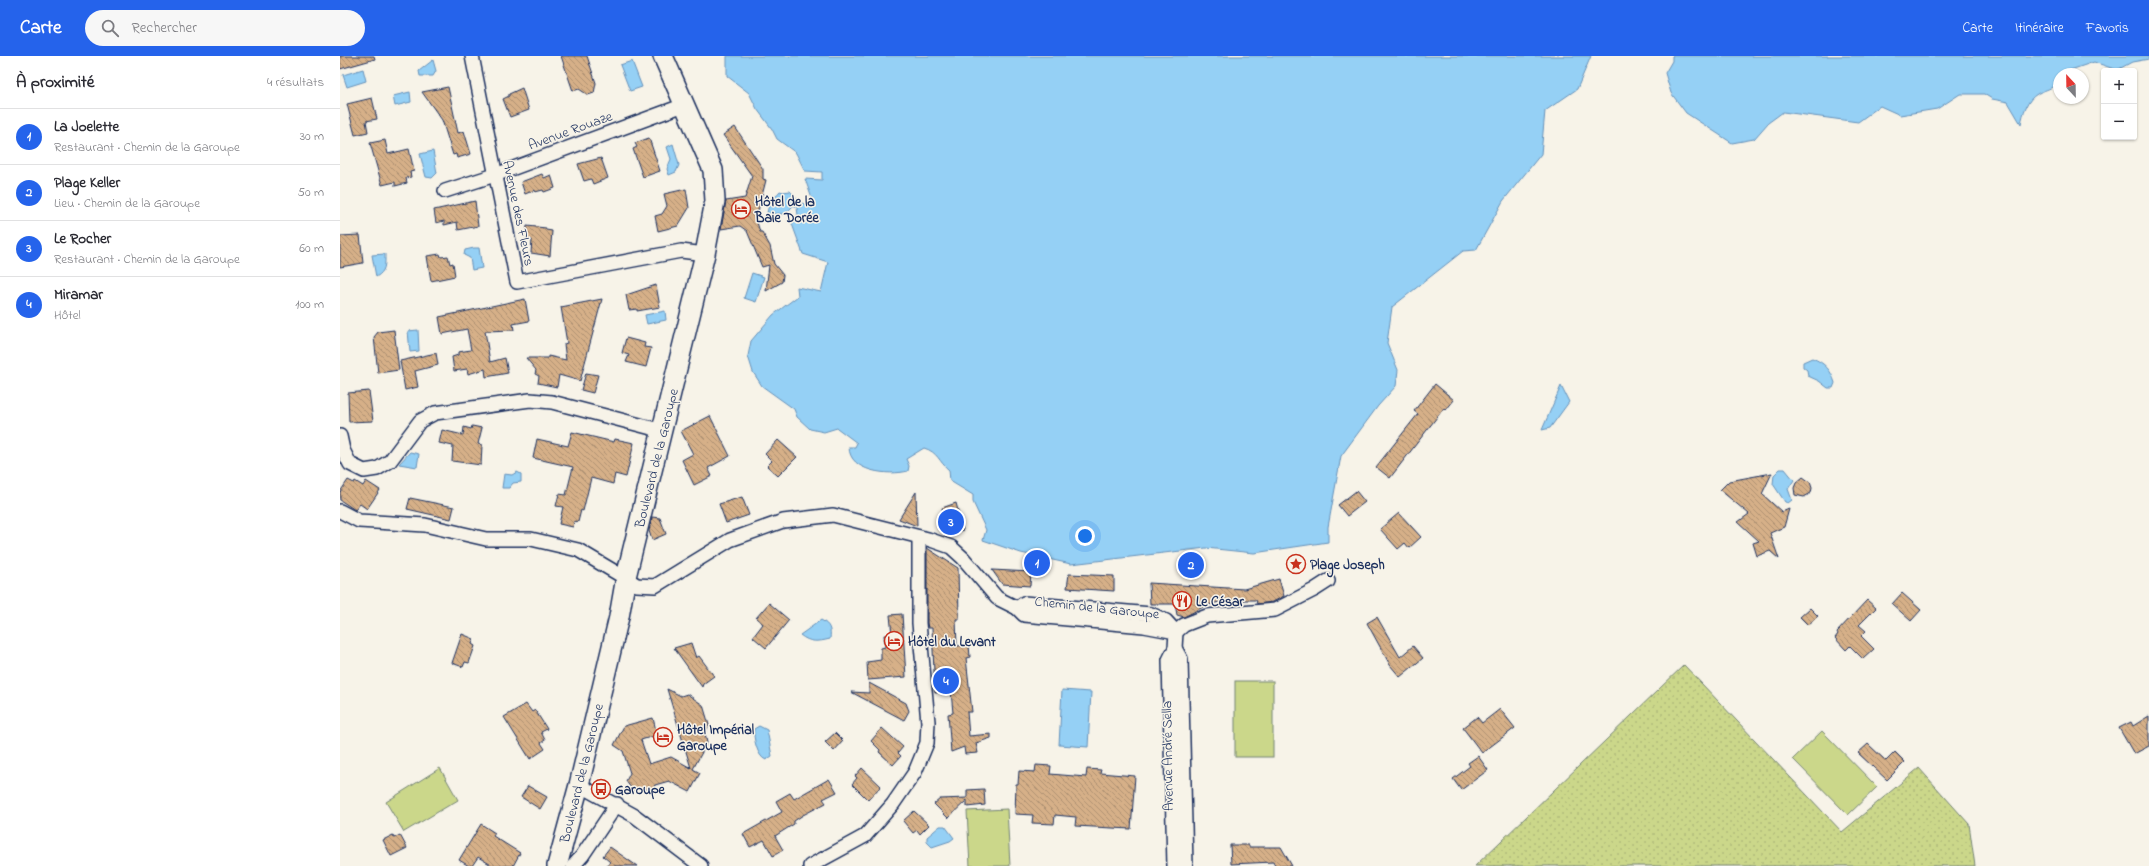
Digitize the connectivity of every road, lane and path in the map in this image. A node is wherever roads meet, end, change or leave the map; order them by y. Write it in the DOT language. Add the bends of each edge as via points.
graph roads {
  1 [pos="472,56"];
  2 [pos="664,56"];
  3 [pos="684,105"];
  4 [pos="495,175"];
  5 [pos="445,191"];
  6 [pos="705,254"];
  7 [pos="663,431"];
  8 [pos="340,436"];
  9 [pos="340,511"];
  10 [pos="919,537"];
  11 [pos="626,577"];
  12 [pos="1328,581"];
  13 [pos="1176,632"];
  14 [pos="1175,648"];
  15 [pos="579,785"];
  16 [pos="617,804"];
  17 [pos="558,866"];
  18 [pos="573,866"];
  19 [pos="701,866"];
  20 [pos="810,866"];
  21 [pos="1174,866"];
  22 [pos="1186,866"];
  1 -- 4 [label="street, Avenue des Fleurs"];
  2 -- 3 [label="street, Boulevard de la Garoupe"];
  3 -- 4 [label="street, Avenue Rouaze"];
  3 -- 6 [label="street, Boulevard de la Garoupe" via="713,170 715,202"];
  4 -- 5 [label="street, Avenue Rouaze"];
  4 -- 6 [label="street, Avenue des Fleurs" via="517,282 681,251"];
  6 -- 7 [label="street, Boulevard de la Garoupe"];
  7 -- 8 [label="street" via="552,402 530,400 435,413 420,422 390,461 377,469 364,471 350,464"];
  7 -- 11 [label="street, Boulevard de la Garoupe"];
  9 -- 11 [label="street, Chemin de la Garoupe" via="359,521 426,525 486,539 531,539 578,550"];
  10 -- 11 [label="street, Chemin de la Garoupe" via="834,516 783,521 730,540 655,586 637,585"];
  10 -- 13 [label="street, Chemin de la Garoupe" via="956,550 997,598 1017,608 1024,603 1151,614 1166,621"];
  10 -- 20 [label="street" via="919,623 928,722 927,743 915,772 893,804 865,836"];
  11 -- 15 [label="street, Boulevard de la Garoupe"];
  12 -- 13 [label="street, Chemin de la Garoupe" via="1275,610 1207,616 1184,625"];
  13 -- 14 [label="street, Avenue André Sella"];
  14 -- 21 [label="street, Avenue André Sella" via="1169,660"];
  14 -- 22 [label="street, Avenue André Sella" via="1181,659"];
  15 -- 16 [label="street"];
  15 -- 17 [label="street, Boulevard de la Garoupe"];
  16 -- 18 [label="street"];
  16 -- 19 [label="street"];
}
